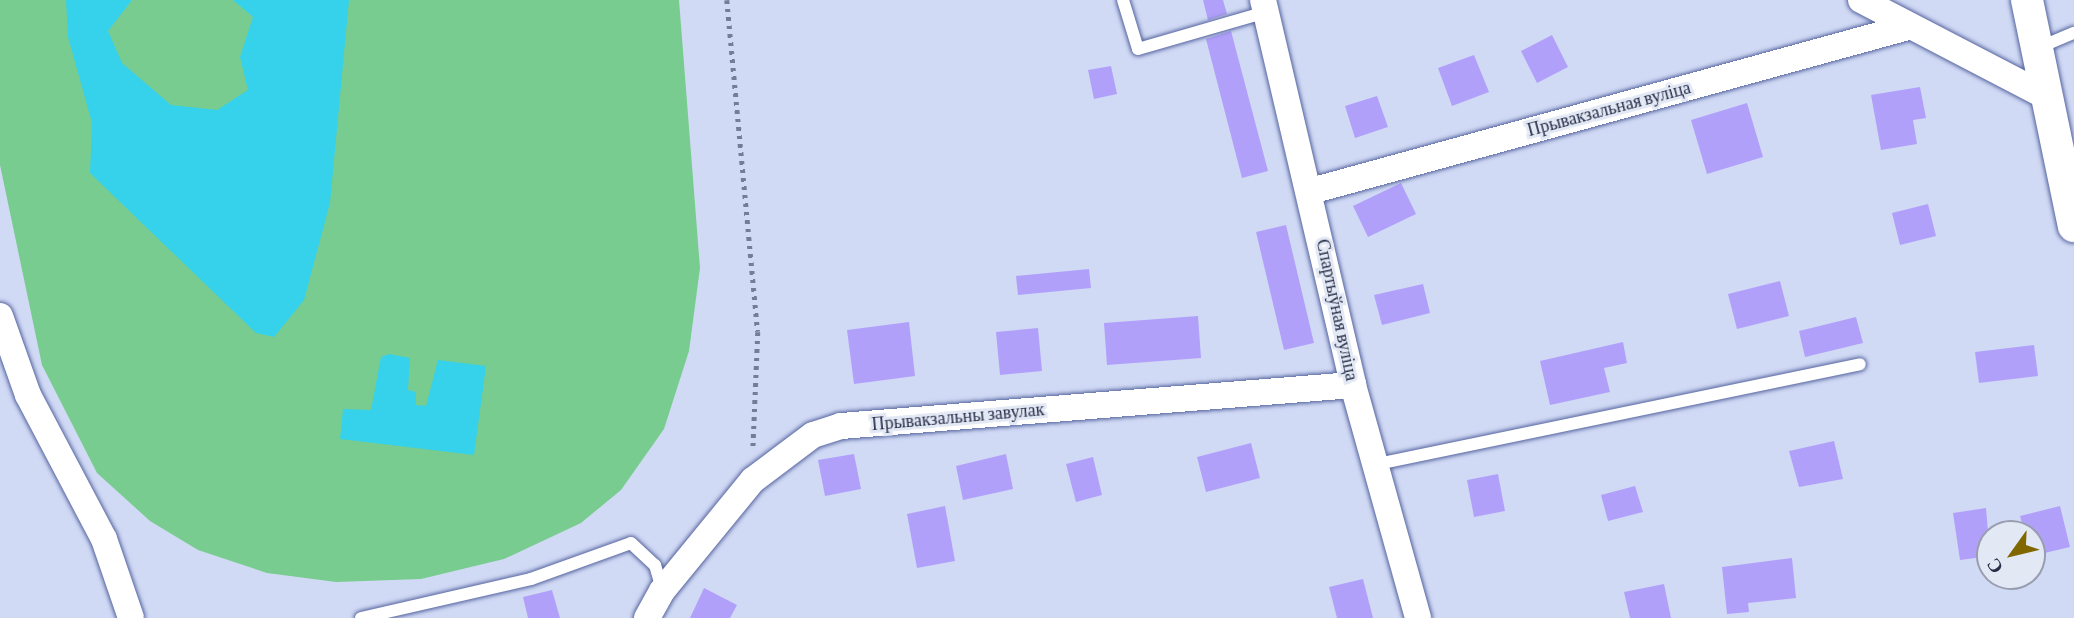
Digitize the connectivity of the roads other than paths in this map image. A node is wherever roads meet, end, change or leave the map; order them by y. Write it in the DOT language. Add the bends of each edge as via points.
graph roads {
  1 [pos="1123,0"];
  2 [pos="1861,0"];
  3 [pos="2027,0"];
  4 [pos="1265,6"];
  5 [pos="1908,27"];
  6 [pos="2074,33"];
  7 [pos="2038,48"];
  8 [pos="2049,98"];
  9 [pos="1311,191"];
  10 [pos="2074,226"];
  11 [pos="0,316"];
  12 [pos="1860,364"];
  13 [pos="1353,385"];
  14 [pos="1378,464"];
  15 [pos="662,590"];
  16 [pos="131,618"];
  17 [pos="360,618"];
  18 [pos="647,618"];
  19 [pos="1418,618"];
  1 -- 4 [label="lane" via="1138,49"];
  2 -- 5 [label="street"];
  3 -- 7 [label="street"];
  4 -- 9 [label="street, Спартыўная вуліца"];
  5 -- 8 [label="street"];
  5 -- 9 [label="street, Прывакзальная вуліца"];
  6 -- 7 [label="lane"];
  7 -- 8 [label="street"];
  8 -- 10 [label="street"];
  9 -- 13 [label="street, Спартыўная вуліца"];
  11 -- 16 [label="street" via="28,395 104,538"];
  12 -- 14 [label="lane"];
  13 -- 14 [label="street, Спартыўная вуліца"];
  13 -- 15 [label="street, Прывакзальны завулак" via="841,426 813,435 753,480"];
  14 -- 19 [label="street, Спартыўная вуліца"];
  15 -- 17 [label="lane" via="655,565 631,543 531,579"];
  15 -- 18 [label="street, Прывакзальны завулак"];
}
